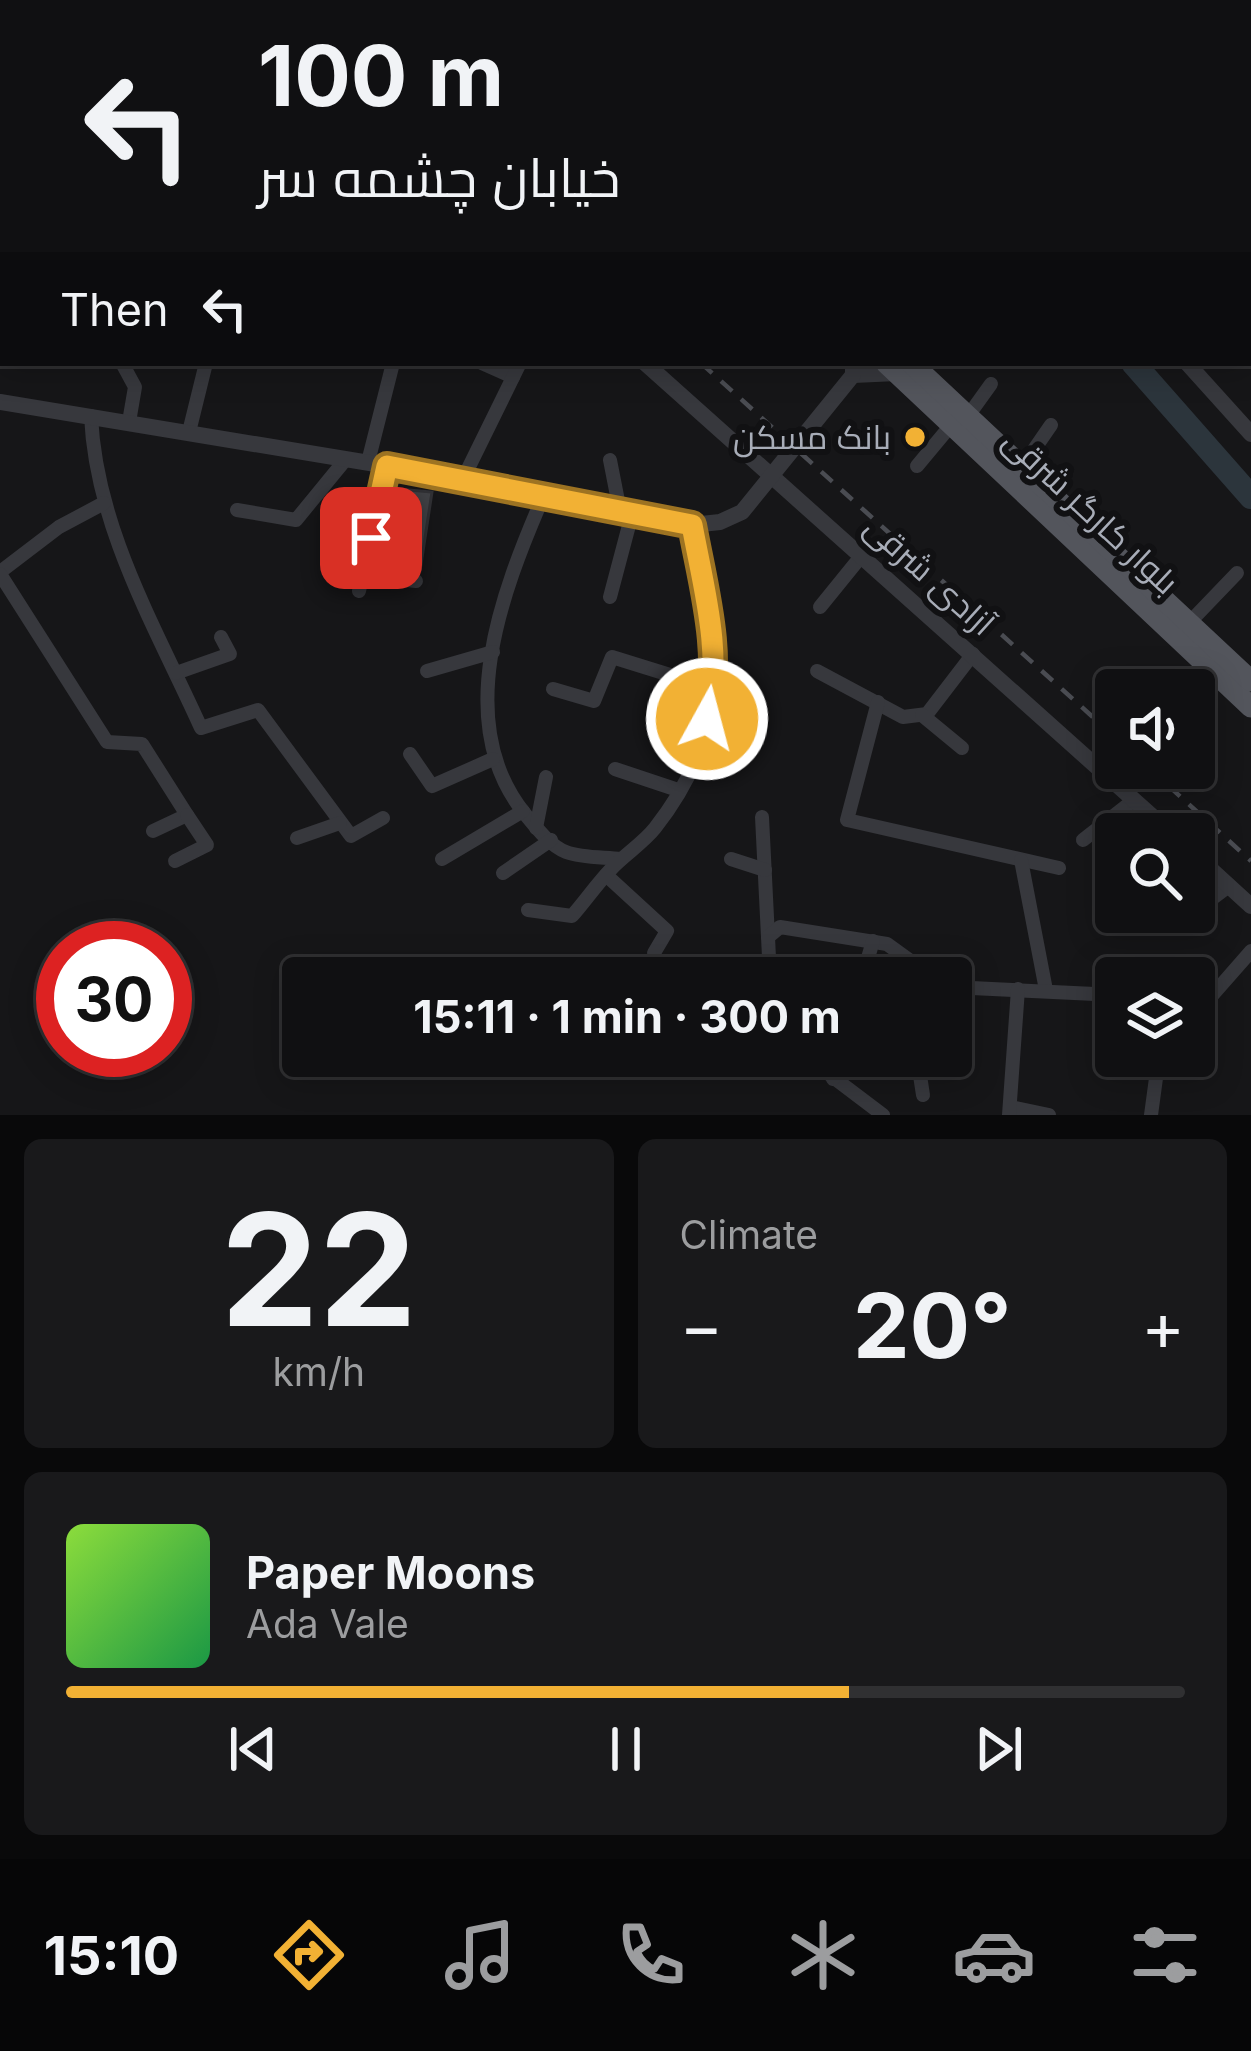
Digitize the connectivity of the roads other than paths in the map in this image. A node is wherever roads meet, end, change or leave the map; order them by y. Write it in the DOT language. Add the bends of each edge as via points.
graph roads {
  1 [pos="124,366"];
  2 [pos="205,366"];
  3 [pos="392,366"];
  4 [pos="648,366"];
  5 [pos="898,366"];
  6 [pos="1190,366"];
  7 [pos="853,369"];
  8 [pos="517,370"];
  9 [pos="991,384"];
  10 [pos="0,402"];
  11 [pos="91,416"];
  12 [pos="960,420"];
  13 [pos="129,422"];
  14 [pos="1051,425"];
  15 [pos="189,432"];
  16 [pos="1251,434"];
  17 [pos="346,459"];
  18 [pos="610,460"];
  19 [pos="368,462"];
  20 [pos="387,466"];
  21 [pos="917,466"];
  22 [pos="1022,467"];
  23 [pos="770,471"];
  24 [pos="463,479"];
  25 [pos="543,497"];
  26 [pos="104,503"];
  27 [pos="237,510"];
  28 [pos="626,512"];
  29 [pos="692,525"];
  30 [pos="1077,531"];
  31 [pos="863,554"];
  32 [pos="0,573"];
  33 [pos="1237,574"];
  34 [pos="416,581"];
  35 [pos="610,597"];
  36 [pos="820,608"];
  37 [pos="1189,623"];
  38 [pos="220,637"];
  39 [pos="493,652"];
  40 [pos="973,654"];
  41 [pos="428,671"];
  42 [pos="818,671"];
  43 [pos="176,673"];
  44 [pos="1251,681"];
  45 [pos="553,689"];
  46 [pos="715,689"];
  47 [pos="878,702"];
  48 [pos="1251,707"];
  49 [pos="922,715"];
  50 [pos="962,748"];
  51 [pos="410,754"];
  52 [pos="493,759"];
  53 [pos="615,769"];
  54 [pos="546,777"];
  55 [pos="678,790"];
  56 [pos="1134,800"];
  57 [pos="523,811"];
  58 [pos="1149,813"];
  59 [pos="187,815"];
  60 [pos="762,817"];
  61 [pos="382,818"];
  62 [pos="340,823"];
  63 [pos="536,828"];
  64 [pos="153,831"];
  65 [pos="297,838"];
  66 [pos="551,840"];
  67 [pos="1083,840"];
  68 [pos="442,859"];
  69 [pos="621,859"];
  70 [pos="730,860"];
  71 [pos="1021,860"];
  72 [pos="175,862"];
  73 [pos="1059,868"];
  74 [pos="765,870"];
  75 [pos="503,873"];
  76 [pos="1215,873"];
  77 [pos="606,874"];
  78 [pos="1229,886"];
  79 [pos="1215,896"];
  80 [pos="1251,906"];
  81 [pos="528,910"];
  82 [pos="774,932"];
  83 [pos="873,941"];
  84 [pos="1251,951"];
  85 [pos="654,953"];
  86 [pos="771,957"];
  87 [pos="868,957"];
  88 [pos="903,957"];
  89 [pos="972,988"];
  90 [pos="1018,988"];
  91 [pos="1046,990"];
  92 [pos="1215,992"];
  93 [pos="1095,994"];
  94 [pos="831,1077"];
  95 [pos="920,1077"];
  96 [pos="1156,1077"];
  97 [pos="833,1079"];
  98 [pos="923,1095"];
  99 [pos="1010,1111"];
  100 [pos="883,1115"];
  101 [pos="1049,1115"];
  102 [pos="1151,1115"];
  1 -- 13 [label="street" via="135,387"];
  2 -- 15 [label="street"];
  3 -- 19 [label="street"];
  4 -- 23 [label="street, آزادی شرقی"];
  5 -- 7 [label="street"];
  5 -- 12 [label="main road, بلوار کارگر شرقی"];
  6 -- 16 [label="street"];
  7 -- 23 [label="street"];
  8 -- 24 [label="street"];
  9 -- 12 [label="street"];
  10 -- 11 [label="street"];
  11 -- 13 [label="street"];
  11 -- 26 [label="street"];
  12 -- 21 [label="street"];
  12 -- 22 [label="main road, بلوار کارگر شرقی"];
  12 -- 30 [label="main road, بلوار کارگر شرقی"];
  13 -- 15 [label="street"];
  14 -- 22 [label="street"];
  15 -- 17 [label="street"];
  17 -- 19 [label="street"];
  17 -- 27 [label="street" via="296,520"];
  18 -- 28 [label="street"];
  19 -- 20 [label="street"];
  20 -- 24 [label="street"];
  20 -- 34 [label="street" via="361,583"];
  22 -- 30 [label="main road, بلوار کارگر شرقی"];
  23 -- 29 [label="street" via="742,512"];
  23 -- 31 [label="street, آزادی شرقی"];
  24 -- 25 [label="street"];
  25 -- 28 [label="street"];
  25 -- 39 [label="street" via="502,592"];
  26 -- 32 [label="street"];
  26 -- 43 [label="street"];
  28 -- 29 [label="street"];
  28 -- 35 [label="street"];
  29 -- 46 [label="street"];
  30 -- 37 [label="main road, بلوار کارگر شرقی"];
  30 -- 48 [label="main road, بلوار کارگر شرقی"];
  31 -- 36 [label="street"];
  31 -- 40 [label="street, آزادی شرقی"];
  32 -- 59 [label="street" via="107,742 142,744"];
  33 -- 37 [label="street"];
  37 -- 44 [label="main road, بلوار کارگر شرقی"];
  38 -- 43 [label="street" via="230,654"];
  39 -- 41 [label="street"];
  39 -- 52 [label="street"];
  40 -- 49 [label="street"];
  40 -- 56 [label="street, آزادی شرقی"];
  42 -- 47 [label="street"];
  43 -- 62 [label="street" via="201,728 258,710"];
  45 -- 46 [label="street" via="595,701 612,657"];
  46 -- 55 [label="street"];
  47 -- 49 [label="street" via="904,717"];
  47 -- 71 [label="street" via="848,820"];
  49 -- 50 [label="street"];
  51 -- 52 [label="street" via="432,786"];
  52 -- 57 [label="street"];
  53 -- 55 [label="street"];
  54 -- 63 [label="street"];
  55 -- 69 [label="street" via="654,829"];
  56 -- 58 [label="street, آزادی شرقی"];
  56 -- 67 [label="street"];
  57 -- 63 [label="street"];
  57 -- 68 [label="street"];
  59 -- 64 [label="street"];
  59 -- 72 [label="street" via="207,844"];
  60 -- 74 [label="street"];
  61 -- 62 [label="street" via="351,836"];
  62 -- 65 [label="street"];
  63 -- 66 [label="street"];
  66 -- 69 [label="street" via="564,851"];
  66 -- 75 [label="street"];
  69 -- 77 [label="street"];
  70 -- 74 [label="street"];
  71 -- 73 [label="street"];
  71 -- 91 [label="street"];
  74 -- 82 [label="street"];
  76 -- 78 [label="street"];
  77 -- 81 [label="street" via="572,916"];
  77 -- 85 [label="street" via="667,931"];
  78 -- 79 [label="street"];
  78 -- 80 [label="street"];
  82 -- 83 [label="street"];
  82 -- 86 [label="street"];
  83 -- 87 [label="street"];
  83 -- 88 [label="street"];
  84 -- 92 [label="street"];
  89 -- 90 [label="street"];
  90 -- 91 [label="street"];
  90 -- 99 [label="street"];
  91 -- 93 [label="street"];
  94 -- 97 [label="street"];
  95 -- 98 [label="street"];
  96 -- 102 [label="street"];
  97 -- 100 [label="street"];
  99 -- 101 [label="street"];
}
